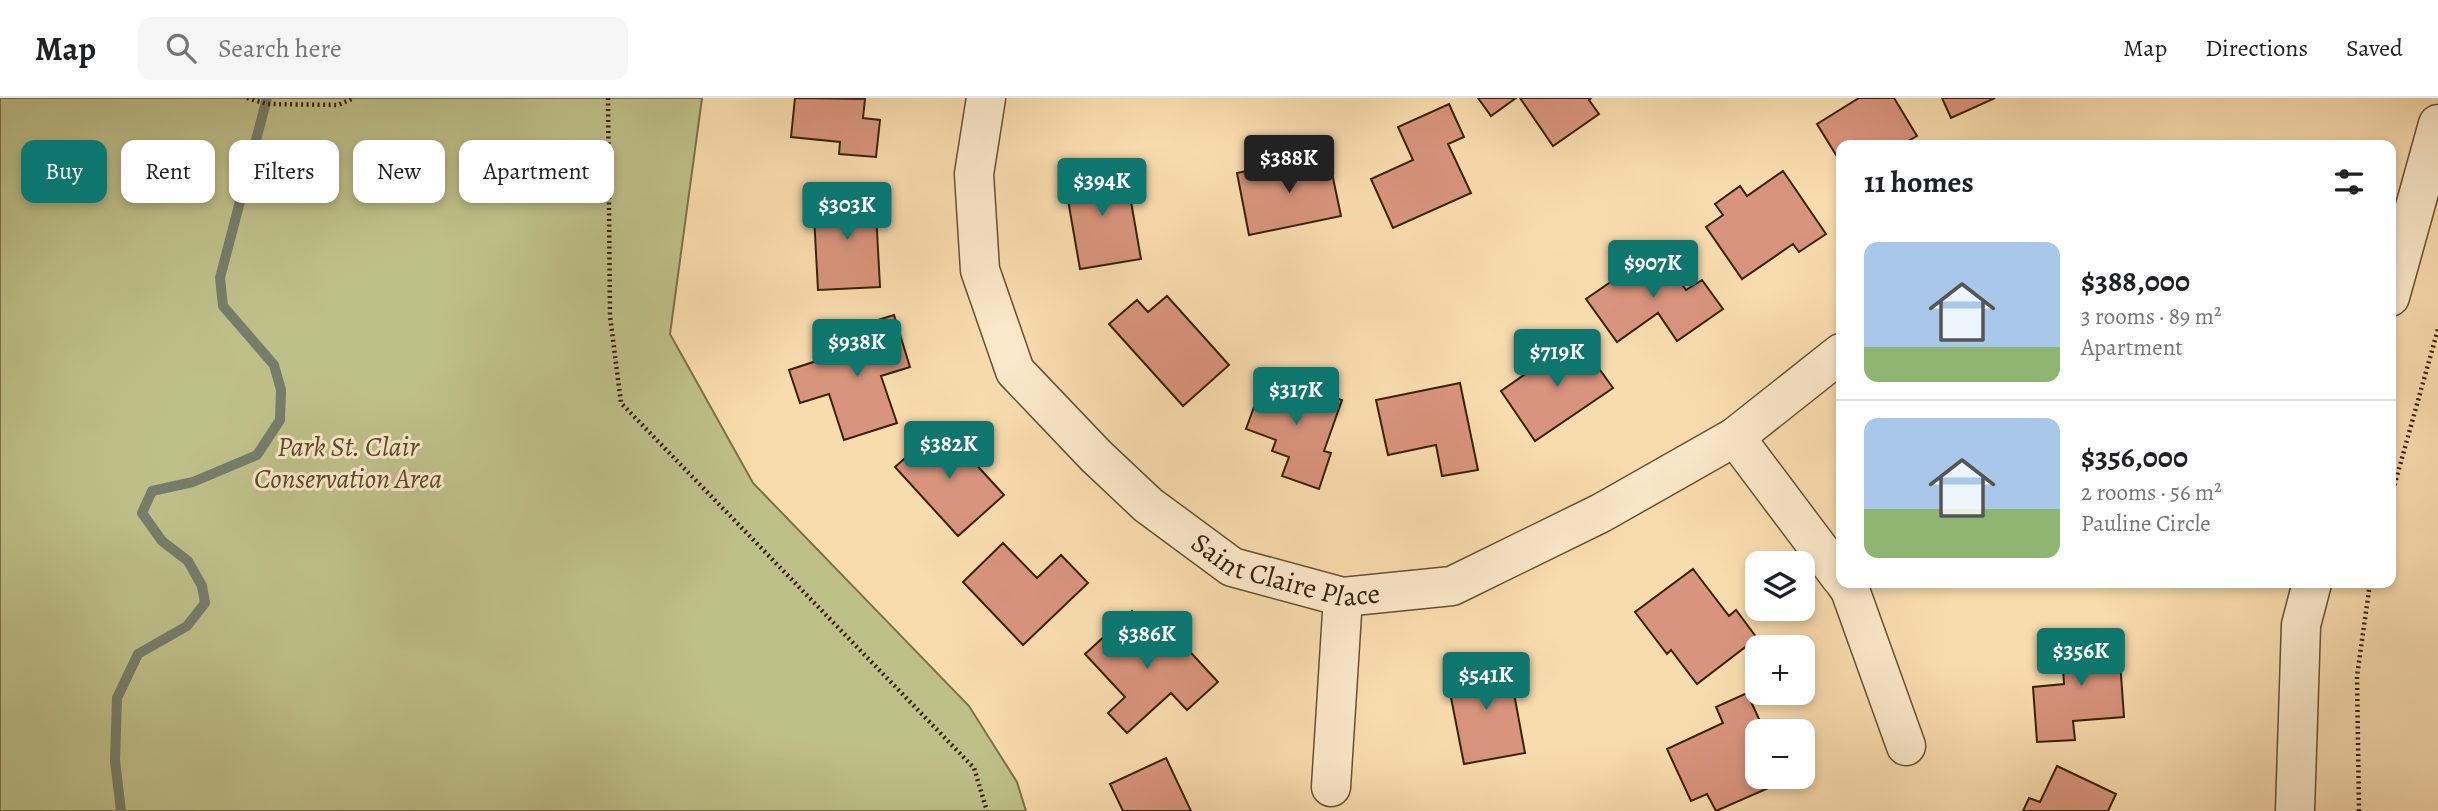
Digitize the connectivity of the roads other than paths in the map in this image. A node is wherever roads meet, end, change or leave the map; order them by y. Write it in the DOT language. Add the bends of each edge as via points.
graph roads {
  1 [pos="986,98"];
  2 [pos="2438,124"];
  3 [pos="2414,215"];
  4 [pos="2396,276"];
  5 [pos="1836,357"];
  6 [pos="1735,437"];
  7 [pos="1836,571"];
  8 [pos="1849,588"];
  9 [pos="2311,588"];
  10 [pos="1343,597"];
  11 [pos="1906,747"];
  12 [pos="1331,787"];
  13 [pos="2295,811"];
  1 -- 10 [label="street, Saint Claire Place" via="974,174 980,270 1016,371 1148,505 1232,567"];
  2 -- 3 [label="street"];
  3 -- 4 [label="street"];
  5 -- 6 [label="street, Saint Claire Place"];
  6 -- 7 [label="street"];
  6 -- 10 [label="street, Saint Claire Place" via="1601,513 1452,586"];
  8 -- 11 [label="street"];
  9 -- 13 [label="street" via="2301,625"];
  10 -- 12 [label="street"];
}
